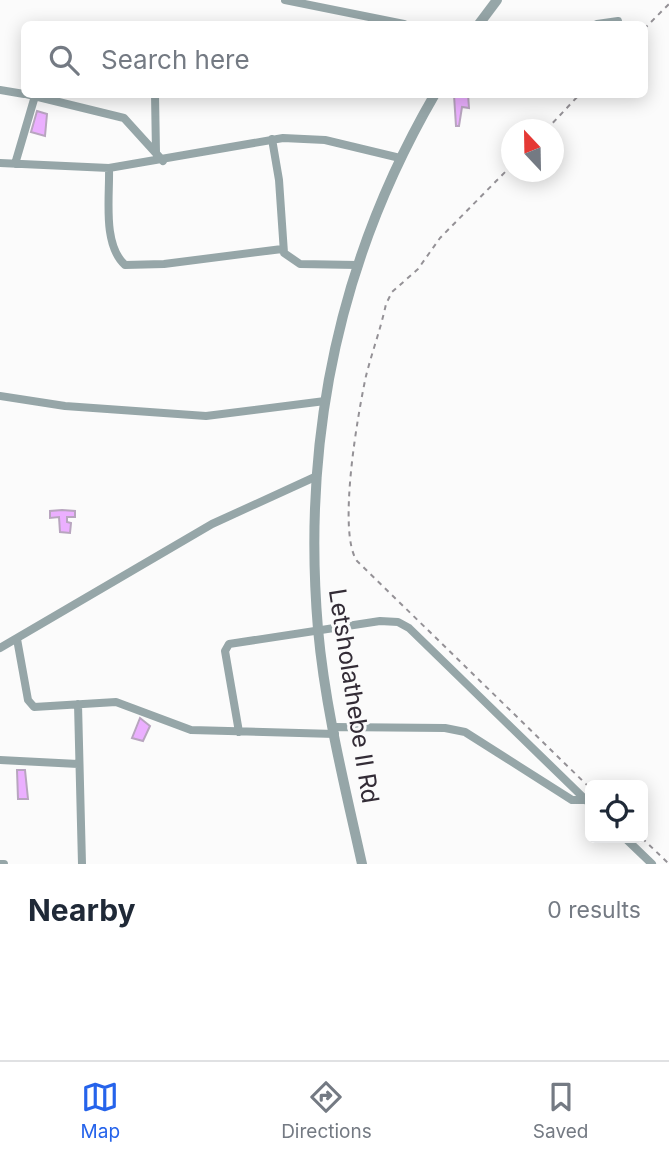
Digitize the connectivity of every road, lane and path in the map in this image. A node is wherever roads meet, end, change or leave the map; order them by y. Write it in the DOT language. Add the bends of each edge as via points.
graph roads {
  1 [pos="285,0"];
  2 [pos="497,0"];
  3 [pos="669,4"];
  4 [pos="389,21"];
  5 [pos="481,21"];
  6 [pos="648,26"];
  7 [pos="0,90"];
  8 [pos="21,94"];
  9 [pos="27,98"];
  10 [pos="41,98"];
  11 [pos="155,98"];
  12 [pos="433,98"];
  13 [pos="576,98"];
  14 [pos="556,119"];
  15 [pos="272,139"];
  16 [pos="156,153"];
  17 [pos="400,159"];
  18 [pos="163,161"];
  19 [pos="0,163"];
  20 [pos="15,164"];
  21 [pos="109,168"];
  22 [pos="501,175"];
  23 [pos="282,249"];
  24 [pos="357,265"];
  25 [pos="0,396"];
  26 [pos="325,401"];
  27 [pos="317,476"];
  28 [pos="318,632"];
  29 [pos="17,639"];
  30 [pos="0,649"];
  31 [pos="78,704"];
  32 [pos="334,731"];
  33 [pos="239,732"];
  34 [pos="0,760"];
  35 [pos="78,764"];
  36 [pos="585,783"];
  37 [pos="585,799"];
  38 [pos="585,802"];
  39 [pos="630,843"];
  40 [pos="647,843"];
  41 [pos="82,864"];
  42 [pos="362,864"];
  43 [pos="652,864"];
  44 [pos="669,864"];
  1 -- 4 [label="street"];
  2 -- 5 [label="street"];
  3 -- 6 [label="path"];
  7 -- 8 [label="street"];
  9 -- 20 [label="street"];
  10 -- 16 [label="street" via="124,118"];
  11 -- 16 [label="street"];
  12 -- 17 [label="street, Letsholathebe II Rd"];
  13 -- 14 [label="path"];
  15 -- 17 [label="street" via="326,140"];
  15 -- 18 [label="street"];
  15 -- 23 [label="street"];
  16 -- 18 [label="street"];
  17 -- 24 [label="street, Letsholathebe II Rd"];
  18 -- 21 [label="street"];
  19 -- 20 [label="street"];
  20 -- 21 [label="street"];
  21 -- 23 [label="street" via="111,230 116,253 125,265"];
  22 -- 36 [label="path" via="418,269 397,286 386,304 362,400 349,502 349,540 358,561"];
  23 -- 24 [label="street" via="300,264"];
  24 -- 26 [label="street, Letsholathebe II Rd" via="339,326"];
  25 -- 26 [label="street" via="65,406 206,416"];
  26 -- 27 [label="street, Letsholathebe II Rd"];
  27 -- 28 [label="street, Letsholathebe II Rd"];
  27 -- 29 [label="street" via="212,524"];
  28 -- 32 [label="street, Letsholathebe II Rd"];
  28 -- 33 [label="street" via="227,646"];
  28 -- 37 [label="street" via="380,621 405,625"];
  29 -- 30 [label="street"];
  29 -- 31 [label="street" via="29,703 34,707"];
  31 -- 33 [label="street" via="116,702 191,730"];
  31 -- 35 [label="street"];
  32 -- 33 [label="street"];
  32 -- 38 [label="street" via="445,728 465,733 572,800"];
  32 -- 42 [label="street, Letsholathebe II Rd"];
  34 -- 35 [label="street"];
  35 -- 41 [label="street"];
  39 -- 43 [label="street"];
  40 -- 44 [label="path"];
}
